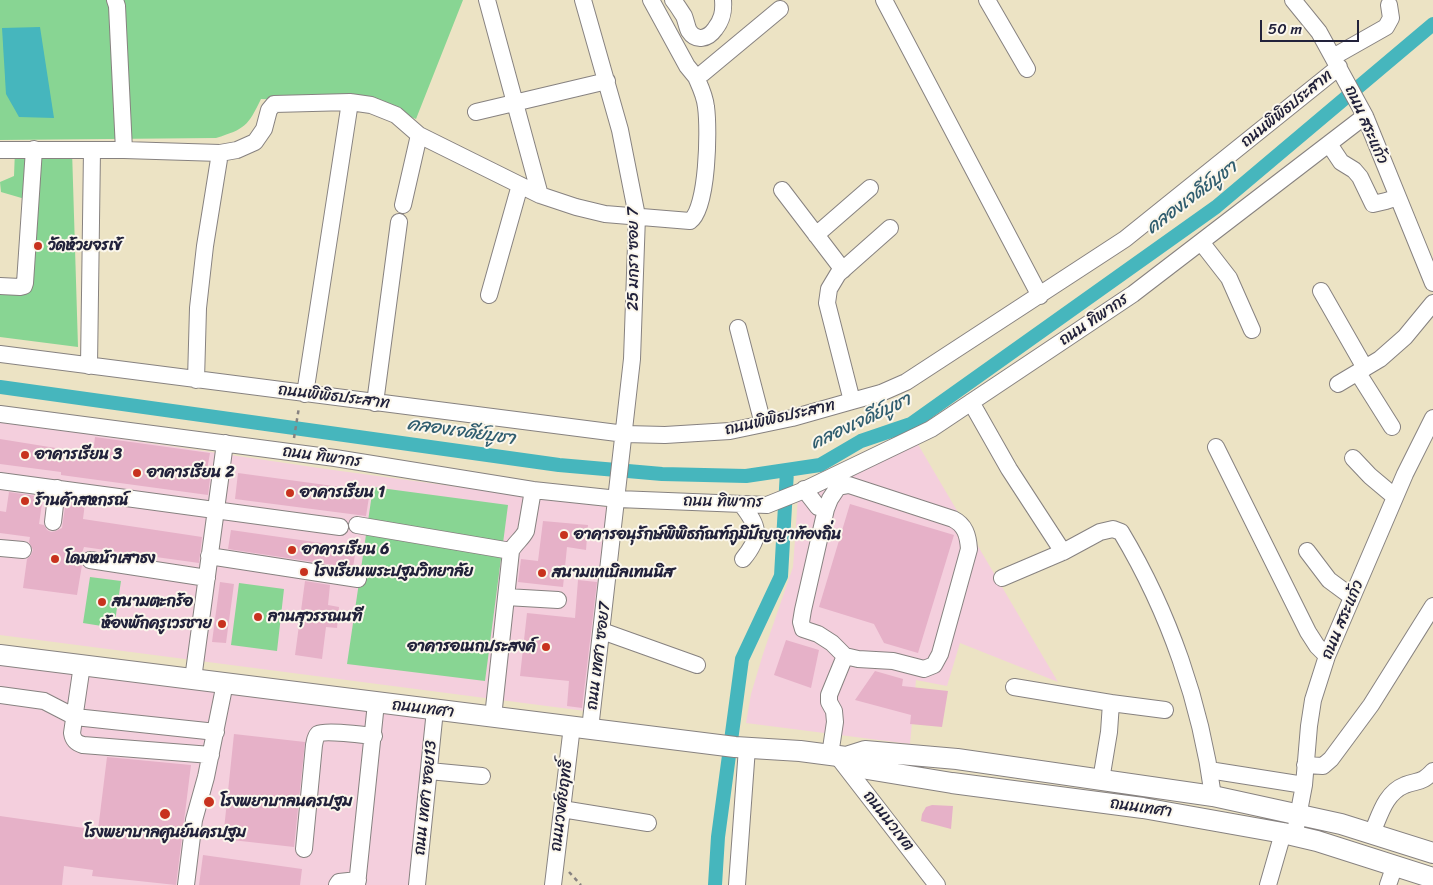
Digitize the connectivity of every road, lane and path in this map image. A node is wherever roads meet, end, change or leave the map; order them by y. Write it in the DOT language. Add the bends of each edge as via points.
graph roads {
  1 [pos="115,0"];
  2 [pos="487,0"];
  3 [pos="583,0"];
  4 [pos="651,0"];
  5 [pos="672,0"];
  6 [pos="723,0"];
  7 [pos="884,0"];
  8 [pos="987,0"];
  9 [pos="1293,0"];
  10 [pos="1389,4"];
  11 [pos="780,9"];
  12 [pos="1339,67"];
  13 [pos="1027,69"];
  14 [pos="696,77"];
  15 [pos="607,82"];
  16 [pos="350,102"];
  17 [pos="515,103"];
  18 [pos="476,112"];
  19 [pos="1362,112"];
  20 [pos="418,135"];
  21 [pos="1330,144"];
  22 [pos="34,149"];
  23 [pos="0,150"];
  24 [pos="92,150"];
  25 [pos="124,150"];
  26 [pos="220,153"];
  27 [pos="520,185"];
  28 [pos="870,188"];
  29 [pos="782,190"];
  30 [pos="540,194"];
  31 [pos="1398,197"];
  32 [pos="403,205"];
  33 [pos="637,216"];
  34 [pos="399,222"];
  35 [pos="890,228"];
  36 [pos="816,235"];
  37 [pos="1201,242"];
  38 [pos="1428,257"];
  39 [pos="843,270"];
  40 [pos="1433,281"];
  41 [pos="0,286"];
  42 [pos="1321,291"];
  43 [pos="489,295"];
  44 [pos="1040,296"];
  45 [pos="1433,303"];
  46 [pos="738,328"];
  47 [pos="1252,330"];
  48 [pos="0,354"];
  49 [pos="89,366"];
  50 [pos="1362,370"];
  51 [pos="196,380"];
  52 [pos="1338,384"];
  53 [pos="302,398"];
  54 [pos="852,401"];
  55 [pos="971,402"];
  56 [pos="375,403"];
  57 [pos="0,414"];
  58 [pos="1433,418"];
  59 [pos="763,424"];
  60 [pos="1392,427"];
  61 [pos="294,439"];
  62 [pos="624,440"];
  63 [pos="225,443"];
  64 [pos="1216,447"];
  65 [pos="1354,458"];
  66 [pos="0,481"];
  67 [pos="57,488"];
  68 [pos="533,490"];
  69 [pos="803,490"];
  70 [pos="618,493"];
  71 [pos="1395,497"];
  72 [pos="742,505"];
  73 [pos="826,509"];
  74 [pos="215,510"];
  75 [pos="53,522"];
  76 [pos="357,525"];
  77 [pos="340,527"];
  78 [pos="0,548"];
  79 [pos="24,550"];
  80 [pos="511,551"];
  81 [pos="1307,551"];
  82 [pos="1063,552"];
  83 [pos="209,556"];
  84 [pos="743,559"];
  85 [pos="90,560"];
  86 [pos="207,578"];
  87 [pos="1002,578"];
  88 [pos="358,579"];
  89 [pos="506,597"];
  90 [pos="1352,597"];
  91 [pos="558,600"];
  92 [pos="1433,606"];
  93 [pos="602,631"];
  94 [pos="0,654"];
  95 [pos="845,656"];
  96 [pos="1327,656"];
  97 [pos="82,665"];
  98 [pos="697,665"];
  99 [pos="194,679"];
  100 [pos="225,683"];
  101 [pos="1014,687"];
  102 [pos="0,695"];
  103 [pos="376,703"];
  104 [pos="1111,703"];
  105 [pos="435,710"];
  106 [pos="1165,710"];
  107 [pos="75,717"];
  108 [pos="493,717"];
  109 [pos="581,727"];
  110 [pos="216,732"];
  111 [pos="374,736"];
  112 [pos="741,748"];
  113 [pos="211,755"];
  114 [pos="838,756"];
  115 [pos="1306,765"];
  116 [pos="1209,770"];
  117 [pos="429,771"];
  118 [pos="1433,771"];
  119 [pos="482,776"];
  120 [pos="1253,777"];
  121 [pos="1100,780"];
  122 [pos="1304,785"];
  123 [pos="1212,796"];
  124 [pos="1250,804"];
  125 [pos="562,808"];
  126 [pos="1298,816"];
  127 [pos="648,823"];
  128 [pos="1372,833"];
  129 [pos="1289,834"];
  130 [pos="304,849"];
  131 [pos="1433,853"];
  132 [pos="1395,865"];
  133 [pos="1433,878"];
  134 [pos="358,882"];
  135 [pos="186,885"];
  136 [pos="337,885"];
  137 [pos="417,885"];
  138 [pos="553,885"];
  139 [pos="737,885"];
  140 [pos="937,885"];
  141 [pos="1268,885"];
  142 [pos="1388,885"];
  1 -- 25 [label="street"];
  2 -- 17 [label="street"];
  3 -- 15 [label="street, 25 มกรา ซอย 7"];
  4 -- 14 [label="street"];
  5 -- 6 [label="street" via="685,19 688,30 699,38 712,34 720,22"];
  7 -- 44 [label="street"];
  8 -- 13 [label="street"];
  9 -- 12 [label="street, ถนน สระแก้ว" via="1319,32"];
  10 -- 12 [label="street, ถนนพิพิธประสาท" via="1391,18 1386,27"];
  11 -- 14 [label="street"];
  12 -- 19 [label="street, ถนน สระแก้ว"];
  12 -- 44 [label="street, ถนนพิพิธประสาท" via="1124,239"];
  14 -- 33 [label="street" via="706,108 706,170 694,218 690,221"];
  15 -- 17 [label="street"];
  15 -- 33 [label="street, 25 มกรา ซอย 7"];
  16 -- 20 [label="street" via="371,105 396,115"];
  16 -- 26 [label="street" via="274,104 255,142"];
  16 -- 53 [label="street"];
  17 -- 18 [label="street"];
  17 -- 30 [label="street"];
  19 -- 21 [label="street, ถนน ทิพากร"];
  19 -- 31 [label="street, ถนน สระแก้ว"];
  20 -- 27 [label="street"];
  20 -- 32 [label="street"];
  21 -- 31 [label="street" via="1341,162 1360,177 1373,204"];
  21 -- 37 [label="street, ถนน ทิพากร"];
  22 -- 23 [label="street"];
  22 -- 24 [label="street"];
  22 -- 41 [label="street" via="26,280 20,287"];
  24 -- 25 [label="street"];
  24 -- 49 [label="street"];
  25 -- 26 [label="street"];
  26 -- 51 [label="street" via="198,308"];
  27 -- 30 [label="street"];
  27 -- 43 [label="street"];
  28 -- 36 [label="street"];
  29 -- 36 [label="street"];
  30 -- 33 [label="street" via="605,214"];
  31 -- 38 [label="street, ถนน สระแก้ว"];
  33 -- 62 [label="street, 25 มกรา ซอย 7" via="632,359"];
  34 -- 56 [label="street"];
  35 -- 39 [label="street"];
  36 -- 39 [label="street"];
  37 -- 47 [label="street" via="1229,278"];
  37 -- 55 [label="street, ถนน ทิพากร" via="1133,294"];
  38 -- 40 [label="street, ถนน สระแก้ว"];
  39 -- 54 [label="street" via="829,289 827,303"];
  42 -- 50 [label="street"];
  44 -- 54 [label="street, ถนนพิพิธประสาท" via="906,382"];
  45 -- 50 [label="street" via="1406,336"];
  46 -- 59 [label="street"];
  48 -- 49 [label="street, ถนนพิพิธประสาท"];
  49 -- 51 [label="street, ถนนพิพิธประสาท"];
  50 -- 52 [label="street"];
  50 -- 60 [label="street"];
  51 -- 53 [label="street, ถนนพิพิธประสาท"];
  53 -- 56 [label="street, ถนนพิพิธประสาท"];
  53 -- 61 [label="path"];
  54 -- 59 [label="street, ถนนพิพิธประสาท"];
  55 -- 69 [label="street, ถนน ทิพากร" via="931,429"];
  55 -- 82 [label="street" via="1009,469"];
  56 -- 62 [label="street, ถนนพิพิธประสาท"];
  57 -- 63 [label="street, ถนน ทิพากร"];
  58 -- 71 [label="street, ถนน สระแก้ว"];
  59 -- 62 [label="street, ถนนพิพิธประสาท" via="730,431"];
  62 -- 70 [label="street, ถนน เทศา ซอย7"];
  63 -- 68 [label="street, ถนน ทิพากร"];
  63 -- 74 [label="street"];
  64 -- 96 [label="street" via="1308,632"];
  65 -- 71 [label="street"];
  66 -- 67 [label="street"];
  67 -- 74 [label="street"];
  67 -- 75 [label="street"];
  68 -- 70 [label="street, ถนน ทิพากร"];
  68 -- 80 [label="street" via="526,531"];
  69 -- 72 [label="street, ถนน ทิพากร" via="773,503"];
  69 -- 73 [label="street" via="818,507"];
  70 -- 72 [label="street, ถนน ทิพากร"];
  70 -- 93 [label="street, ถนน เทศา ซอย7"];
  71 -- 90 [label="street, ถนน สระแก้ว"];
  72 -- 84 [label="street" via="752,517 756,534 754,546"];
  73 -- 95 [label="street" via="801,622 803,629 818,634"];
  73 -- 95 [label="street" via="838,487 849,485 953,519 964,528 968,538 969,549 940,654 934,665 924,669 891,661"];
  74 -- 77 [label="street"];
  74 -- 83 [label="street"];
  76 -- 80 [label="street"];
  78 -- 79 [label="street"];
  80 -- 89 [label="street"];
  81 -- 90 [label="street" via="1329,580"];
  82 -- 87 [label="street"];
  82 -- 116 [label="street" via="1100,532 1113,529 1121,532 1171,633 1188,680"];
  83 -- 86 [label="street"];
  83 -- 88 [label="street"];
  85 -- 86 [label="street"];
  86 -- 99 [label="street"];
  89 -- 91 [label="street"];
  89 -- 108 [label="street"];
  90 -- 96 [label="street, ถนน สระแก้ว"];
  92 -- 115 [label="street" via="1371,705 1331,759 1323,766"];
  93 -- 98 [label="street"];
  93 -- 109 [label="street, ถนน เทศา ซอย7"];
  94 -- 97 [label="main road, ถนนเทศา"];
  95 -- 114 [label="street" via="829,695 834,711"];
  96 -- 115 [label="street, ถนน สระแก้ว" via="1313,700"];
  97 -- 99 [label="main road, ถนนเทศา"];
  97 -- 107 [label="street"];
  99 -- 100 [label="main road, ถนนเทศา"];
  100 -- 103 [label="main road, ถนนเทศา"];
  100 -- 110 [label="street"];
  101 -- 104 [label="street"];
  102 -- 107 [label="street" via="44,701"];
  103 -- 105 [label="main road, ถนนเทศา"];
  103 -- 111 [label="street"];
  104 -- 106 [label="street"];
  104 -- 121 [label="street"];
  105 -- 108 [label="main road, ถนนเทศา"];
  105 -- 117 [label="street, ถนน เทศา ซอย13"];
  107 -- 110 [label="street"];
  107 -- 113 [label="street" via="73,739 83,745"];
  108 -- 109 [label="main road, ถนนเทศา"];
  109 -- 112 [label="main road, ถนนเทศา"];
  109 -- 125 [label="street, ถนนวงศ์ยฤทธิ์"];
  110 -- 113 [label="street"];
  111 -- 130 [label="street" via="332,733 316,736"];
  111 -- 134 [label="street"];
  112 -- 114 [label="main road, ถนนเทศา"];
  112 -- 139 [label="street"];
  113 -- 135 [label="street" via="194,820"];
  114 -- 121 [label="main road, ถนนเทศา" via="865,751 957,759"];
  114 -- 129 [label="main road, ถนนเทศา" via="861,768 1142,808"];
  114 -- 140 [label="street, ถนนนวเขต"];
  115 -- 122 [label="street, ถนน สระแก้ว"];
  116 -- 120 [label="street"];
  116 -- 123 [label="street"];
  117 -- 119 [label="street"];
  117 -- 137 [label="street, ถนน เทศา ซอย13"];
  118 -- 128 [label="street" via="1423,780 1394,791 1384,804"];
  120 -- 122 [label="street"];
  120 -- 124 [label="street"];
  121 -- 123 [label="main road, ถนนเทศา"];
  122 -- 126 [label="street, ถนน สระแก้ว"];
  123 -- 124 [label="main road, ถนนเทศา"];
  124 -- 126 [label="main road, ถนนเทศา"];
  125 -- 127 [label="street"];
  125 -- 138 [label="street, ถนนวงศ์ยฤทธิ์"];
  126 -- 128 [label="main road, ถนนเทศา"];
  126 -- 129 [label="street, ถนน สระแก้ว"];
  128 -- 131 [label="main road, ถนนเทศา"];
  129 -- 132 [label="main road, ถนนเทศา"];
  129 -- 141 [label="street, ถนน สระแก้ว"];
  132 -- 133 [label="main road, ถนนเทศา"];
  132 -- 142 [label="street"];
  134 -- 136 [label="street" via="339,882"];
}
